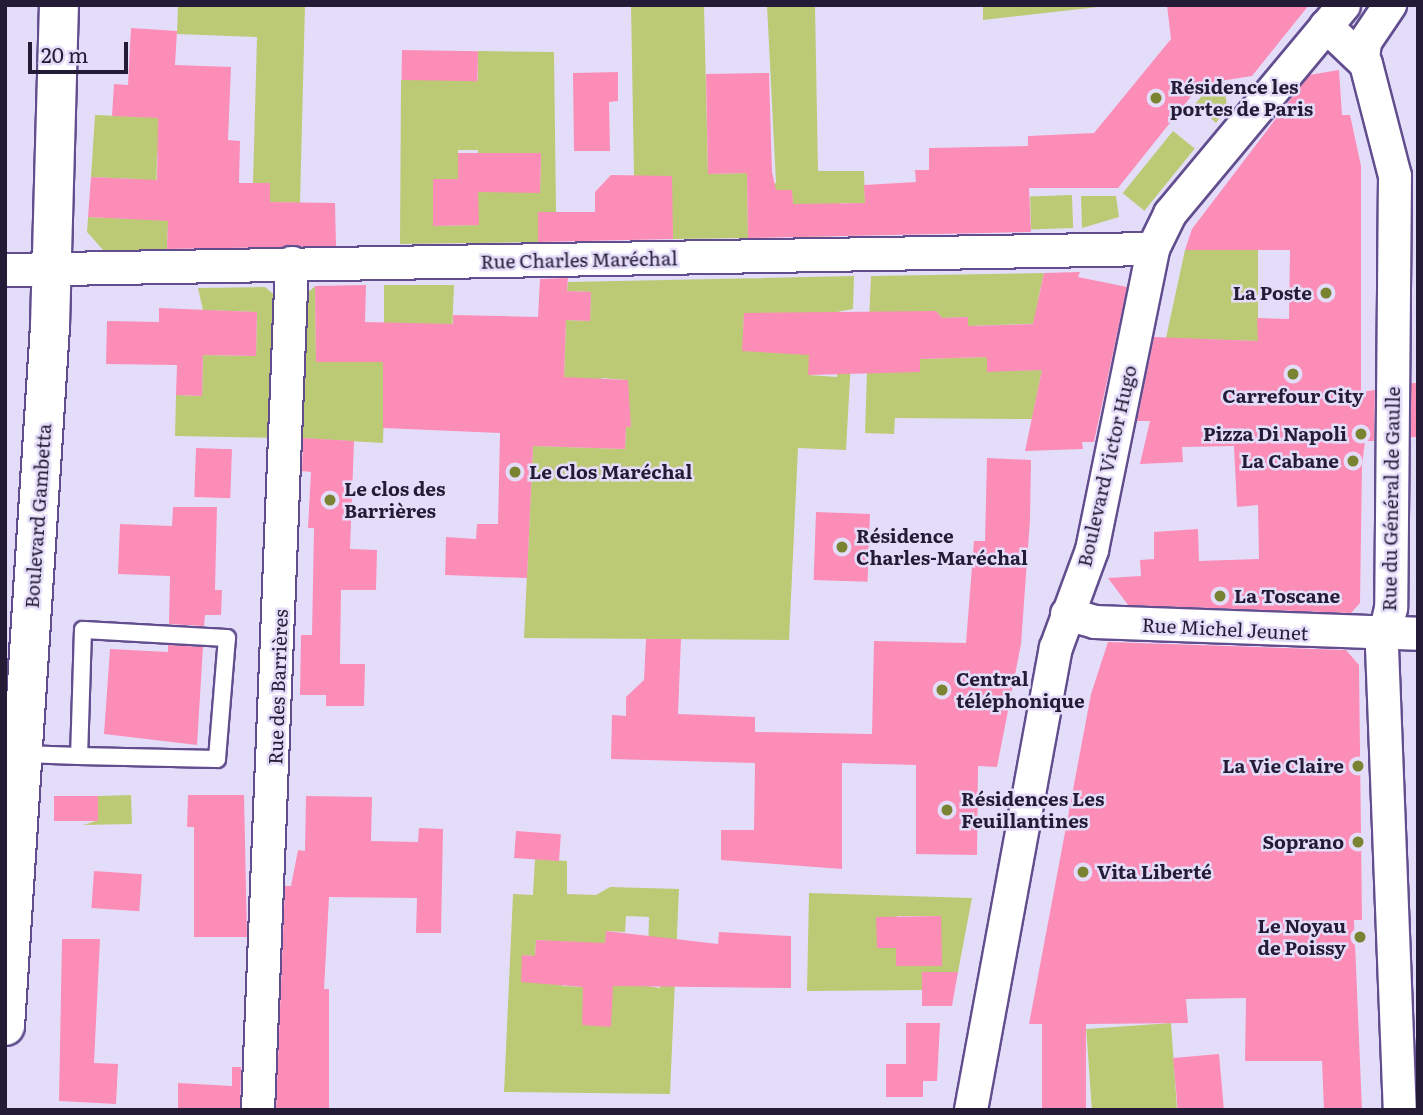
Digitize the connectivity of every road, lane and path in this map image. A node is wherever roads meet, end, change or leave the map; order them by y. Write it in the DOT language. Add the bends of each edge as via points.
graph roads {
  1 [pos="59,5"];
  2 [pos="1390,5"];
  3 [pos="1335,16"];
  4 [pos="1363,59"];
  5 [pos="1153,249"];
  6 [pos="292,263"];
  7 [pos="52,267"];
  8 [pos="5,270"];
  9 [pos="1067,614"];
  10 [pos="1418,634"];
  11 [pos="1384,636"];
  12 [pos="23,754"];
  13 [pos="79,756"];
  14 [pos="5,1026"];
  15 [pos="1406,1046"];
  16 [pos="258,1110"];
  17 [pos="971,1110"];
  18 [pos="1400,1110"];
  1 -- 7 [label="main road, Boulevard Gambetta"];
  2 -- 4 [label="street" via="1365,41"];
  3 -- 4 [label="street"];
  3 -- 5 [label="street, Boulevard Victor Hugo" via="1170,214"];
  4 -- 11 [label="street, Rue du Général de Gaulle" via="1395,176 1391,608"];
  5 -- 6 [label="street, Rue Charles Maréchal"];
  5 -- 9 [label="street, Boulevard Victor Hugo" via="1093,545"];
  6 -- 7 [label="street, Rue Charles Maréchal"];
  6 -- 16 [label="street, Rue des Barrières"];
  7 -- 8 [label="street, Rue Charles Maréchal"];
  7 -- 12 [label="main road, Boulevard Gambetta"];
  9 -- 11 [label="street, Rue Michel Jeunet" via="1095,622"];
  9 -- 17 [label="street, Boulevard Victor Hugo"];
  10 -- 11 [label="street, Rue Michel Jeunet"];
  11 -- 15 [label="street, Rue du Général de Gaulle"];
  12 -- 13 [label="lane"];
  12 -- 14 [label="main road, Boulevard Gambetta"];
  13 -- 13 [label="lane" via="83,630 227,638 217,759"];
  15 -- 18 [label="street, Rue du Général de Gaulle"];
}
